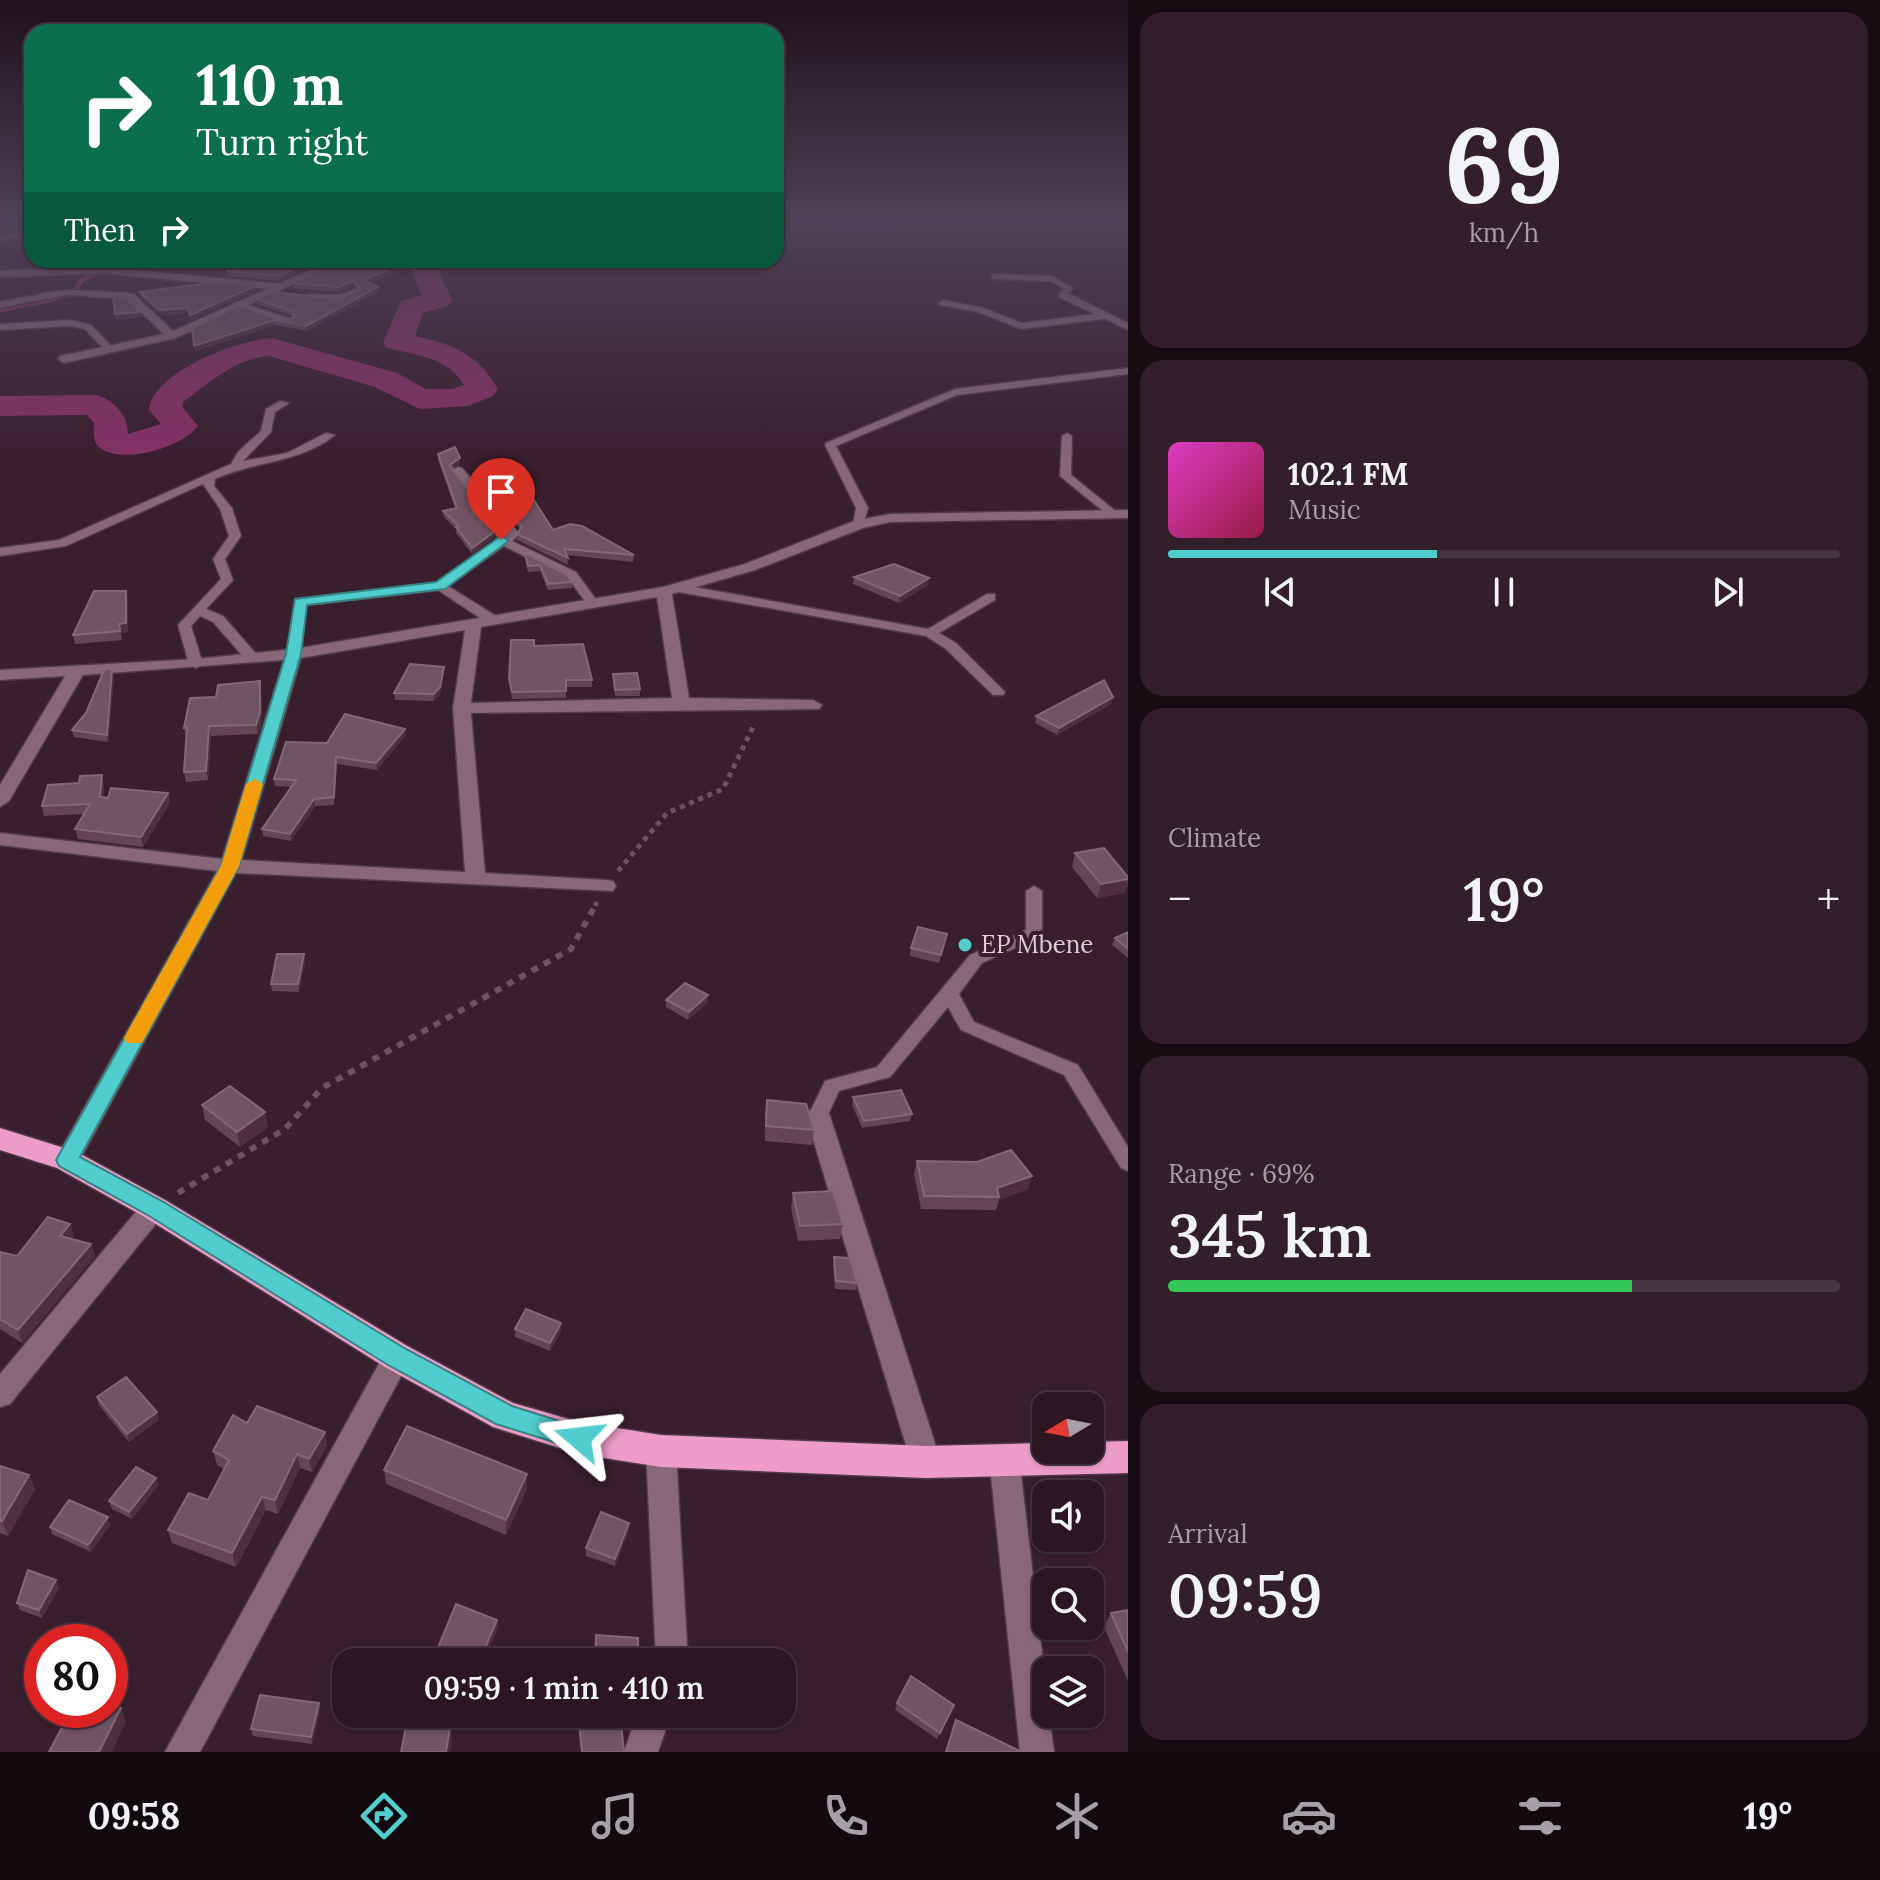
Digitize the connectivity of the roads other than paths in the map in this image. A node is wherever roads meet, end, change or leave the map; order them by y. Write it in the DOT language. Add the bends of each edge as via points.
graph roads {
  1 [pos="36,297"];
  2 [pos="131,297"];
  3 [pos="264,297"];
  4 [pos="302,297"];
  5 [pos="344,297"];
  6 [pos="1066,297"];
  7 [pos="29,299"];
  8 [pos="943,303"];
  9 [pos="0,305"];
  10 [pos="239,305"];
  11 [pos="1103,316"];
  12 [pos="288,321"];
  13 [pos="0,327"];
  14 [pos="1128,327"];
  15 [pos="172,336"];
  16 [pos="109,349"];
  17 [pos="64,359"];
  18 [pos="1128,371"];
  19 [pos="284,403"];
  20 [pos="330,435"];
  21 [pos="1067,436"];
  22 [pos="235,466"];
  23 [pos="458,470"];
  24 [pos="210,477"];
  25 [pos="1121,515"];
  26 [pos="859,524"];
  27 [pos="501,540"];
  28 [pos="0,552"];
  29 [pos="440,586"];
  30 [pos="671,589"];
  31 [pos="991,597"];
  32 [pos="591,601"];
  33 [pos="197,610"];
  34 [pos="483,621"];
  35 [pos="930,633"];
  36 [pos="294,654"];
  37 [pos="253,659"];
  38 [pos="196,664"];
  39 [pos="77,671"];
  40 [pos="0,675"];
  41 [pos="998,692"];
  42 [pos="681,703"];
  43 [pos="813,705"];
  44 [pos="462,708"];
  45 [pos="0,801"];
  46 [pos="0,839"];
  47 [pos="230,866"];
  48 [pos="475,877"];
  49 [pos="606,886"];
  50 [pos="1034,891"];
  51 [pos="950,993"];
  52 [pos="818,1116"];
  53 [pos="0,1139"];
  54 [pos="67,1160"];
  55 [pos="1128,1163"];
  56 [pos="154,1208"];
  57 [pos="397,1357"];
  58 [pos="0,1395"];
  59 [pos="661,1451"];
  60 [pos="1004,1457"];
  61 [pos="1128,1457"];
  62 [pos="926,1462"];
  63 [pos="671,1648"];
  64 [pos="649,1728"];
  65 [pos="182,1752"];
  66 [pos="641,1752"];
  67 [pos="1037,1752"];
  1 -- 7 [label="lane"];
  2 -- 15 [label="street"];
  3 -- 10 [label="street"];
  4 -- 5 [label="lane"];
  6 -- 11 [label="street"];
  7 -- 9 [label="street"];
  8 -- 11 [label="lane" via="1021,326"];
  10 -- 12 [label="lane"];
  10 -- 15 [label="street"];
  11 -- 14 [label="street"];
  13 -- 16 [label="lane" via="70,323 88,327"];
  15 -- 16 [label="street"];
  16 -- 17 [label="street"];
  18 -- 26 [label="lane" via="955,392 830,445 862,508"];
  19 -- 22 [label="lane" via="270,411 266,432"];
  20 -- 22 [label="lane" via="290,456"];
  21 -- 25 [label="lane" via="1065,476"];
  22 -- 24 [label="lane"];
  23 -- 27 [label="lane" via="514,534"];
  24 -- 28 [label="lane" via="62,543"];
  24 -- 33 [label="lane" via="208,486 226,508 235,536 219,559 227,580"];
  25 -- 26 [label="street" via="937,515"];
  26 -- 30 [label="street" via="750,567"];
  27 -- 29 [label="lane"];
  27 -- 32 [label="lane" via="572,575"];
  29 -- 34 [label="lane"];
  29 -- 36 [label="lane" via="300,602"];
  30 -- 32 [label="street"];
  30 -- 35 [label="lane"];
  30 -- 42 [label="street"];
  31 -- 35 [label="lane"];
  32 -- 34 [label="street"];
  33 -- 37 [label="lane" via="218,619"];
  33 -- 38 [label="lane" via="184,625"];
  34 -- 36 [label="street"];
  34 -- 44 [label="street"];
  35 -- 41 [label="lane"];
  36 -- 37 [label="street"];
  36 -- 47 [label="street"];
  37 -- 38 [label="street"];
  38 -- 39 [label="street"];
  39 -- 40 [label="street"];
  39 -- 45 [label="street"];
  42 -- 43 [label="street"];
  42 -- 44 [label="street"];
  44 -- 48 [label="street"];
  46 -- 47 [label="street"];
  47 -- 48 [label="street"];
  47 -- 54 [label="street"];
  48 -- 49 [label="street"];
  50 -- 51 [label="lane" via="1034,933 976,959"];
  51 -- 52 [label="lane" via="883,1072 832,1086"];
  51 -- 55 [label="lane" via="967,1026 1071,1070"];
  52 -- 62 [label="street"];
  53 -- 54 [label="highway"];
  54 -- 56 [label="highway"];
  56 -- 57 [label="highway"];
  56 -- 58 [label="street"];
  57 -- 59 [label="highway" via="505,1416 579,1438"];
  57 -- 65 [label="street"];
  59 -- 62 [label="highway"];
  59 -- 63 [label="street"];
  60 -- 61 [label="highway"];
  60 -- 62 [label="highway"];
  60 -- 67 [label="street"];
  64 -- 66 [label="street"];
}
